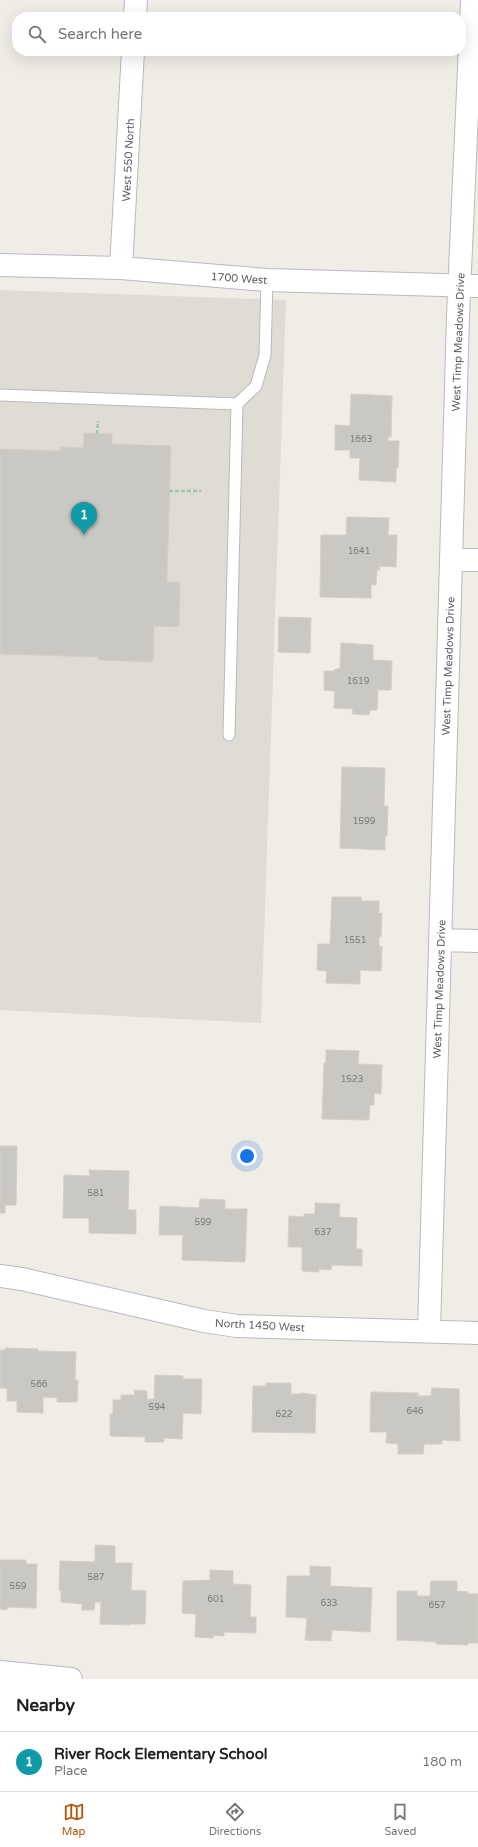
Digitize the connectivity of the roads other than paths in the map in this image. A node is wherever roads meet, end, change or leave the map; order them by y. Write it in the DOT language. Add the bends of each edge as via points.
graph roads {
  1 [pos="136,0"];
  2 [pos="472,0"];
  3 [pos="135,12"];
  4 [pos="133,56"];
  5 [pos="0,266"];
  6 [pos="121,268"];
  7 [pos="266,280"];
  8 [pos="469,286"];
  9 [pos="0,395"];
  10 [pos="237,404"];
  11 [pos="452,560"];
  12 [pos="478,560"];
  13 [pos="229,735"];
  14 [pos="440,940"];
  15 [pos="478,940"];
  16 [pos="0,1276"];
  17 [pos="428,1331"];
  18 [pos="478,1333"];
  19 [pos="0,1672"];
  20 [pos="71,1679"];
  1 -- 3 [label="street"];
  2 -- 8 [label="street, West Timp Meadows Drive"];
  4 -- 6 [label="street, West 550 North"];
  5 -- 6 [label="street, 1700 West"];
  6 -- 7 [label="street, 1700 West"];
  7 -- 8 [label="street, 1700 West"];
  7 -- 10 [label="lane" via="265,355 256,386"];
  8 -- 11 [label="street, West Timp Meadows Drive"];
  9 -- 10 [label="lane"];
  10 -- 13 [label="lane"];
  11 -- 12 [label="street"];
  11 -- 14 [label="street, West Timp Meadows Drive"];
  14 -- 15 [label="street"];
  14 -- 17 [label="street, West Timp Meadows Drive"];
  16 -- 17 [label="street, North 1450 West" via="204,1322"];
  17 -- 18 [label="street, North 1450 West"];
  19 -- 20 [label="street"];
}
